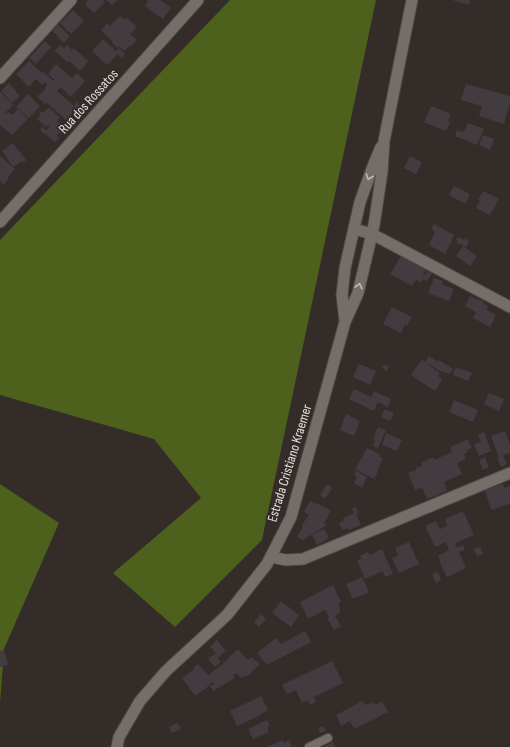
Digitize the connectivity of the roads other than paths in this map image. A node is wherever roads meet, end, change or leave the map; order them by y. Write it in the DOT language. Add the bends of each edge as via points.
graph roads {
  1 [pos="71,0"];
  2 [pos="198,0"];
  3 [pos="412,0"];
  4 [pos="0,78"];
  5 [pos="384,141"];
  6 [pos="0,222"];
  7 [pos="354,229"];
  8 [pos="372,234"];
  9 [pos="510,307"];
  10 [pos="345,322"];
  11 [pos="510,472"];
  12 [pos="271,557"];
  13 [pos="328,738"];
  14 [pos="116,747"];
  15 [pos="309,747"];
  1 -- 4 [label="main road"];
  2 -- 6 [label="main road, Rua dos Rossatos"];
  3 -- 5 [label="main road, Estrada Cristiano Kraemer"];
  5 -- 7 [label="main road, Estrada Cristiano Kraemer, one-way" via="360,202"];
  5 -- 8 [label="main road, Estrada Cristiano Kraemer"];
  7 -- 8 [label="main road"];
  7 -- 10 [label="main road, Estrada Cristiano Kraemer" via="342,295"];
  8 -- 9 [label="main road"];
  10 -- 8 [label="main road, Estrada Cristiano Kraemer, one-way" via="358,293"];
  10 -- 12 [label="main road, Estrada Cristiano Kraemer" via="291,517"];
  11 -- 12 [label="main road" via="303,559 286,560"];
  12 -- 14 [label="main road, Estrada Cristiano Kraemer" via="227,615 166,671 140,701"];
  13 -- 15 [label="lane"];
}
